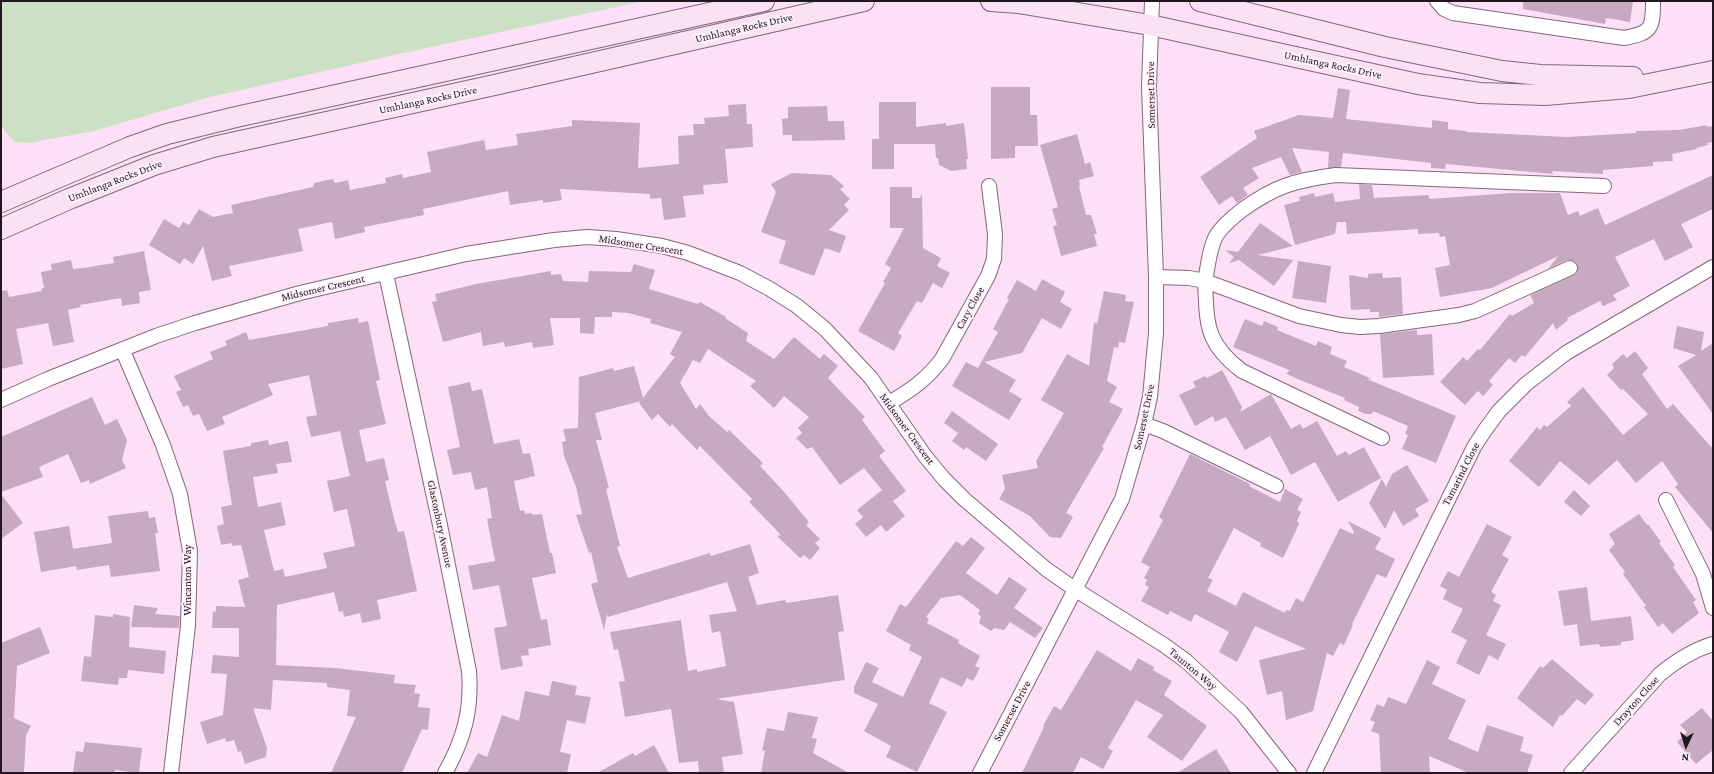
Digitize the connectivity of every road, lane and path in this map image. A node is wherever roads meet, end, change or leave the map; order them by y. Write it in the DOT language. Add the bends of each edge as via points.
graph roads {
  1 [pos="764,1"];
  2 [pos="864,1"];
  3 [pos="991,1"];
  4 [pos="1152,1"];
  5 [pos="1200,1"];
  6 [pos="1437,1"];
  7 [pos="1653,1"];
  8 [pos="1150,25"];
  9 [pos="1713,71"];
  10 [pos="1677,78"];
  11 [pos="988,186"];
  12 [pos="1604,186"];
  13 [pos="1,202"];
  14 [pos="1,229"];
  15 [pos="1713,267"];
  16 [pos="1570,268"];
  17 [pos="386,274"];
  18 [pos="1156,277"];
  19 [pos="1205,281"];
  20 [pos="123,350"];
  21 [pos="1,400"];
  22 [pos="889,403"];
  23 [pos="1144,424"];
  24 [pos="1382,438"];
  25 [pos="1276,486"];
  26 [pos="1666,500"];
  27 [pos="1076,590"];
  28 [pos="1713,608"];
  29 [pos="1713,644"];
  30 [pos="171,773"];
  31 [pos="445,773"];
  32 [pos="980,773"];
  33 [pos="1289,773"];
  34 [pos="1314,773"];
  35 [pos="1571,773"];
  1 -- 13 [label="main road, Umhlanga Rocks Drive" via="167,134"];
  2 -- 14 [label="main road, Umhlanga Rocks Drive" via="213,147 154,165"];
  3 -- 8 [label="main road, Umhlanga Rocks Drive" via="1018,3"];
  4 -- 8 [label="street, Somerset Drive"];
  5 -- 10 [label="main road, Umhlanga Rocks Drive" via="1385,47 1502,71 1540,75"];
  6 -- 7 [label="street" via="1444,9 1453,13 1624,38 1640,35 1648,29 1652,20"];
  8 -- 10 [label="main road, Umhlanga Rocks Drive" via="1418,84 1480,93 1546,95 1629,88"];
  8 -- 18 [label="street, Somerset Drive"];
  9 -- 10 [label="main road, Umhlanga Rocks Drive"];
  11 -- 22 [label="street, Cary Close" via="996,247 988,276 933,371 921,383"];
  12 -- 19 [label="street" via="1336,175 1286,184 1236,215 1216,236"];
  15 -- 34 [label="street, Tamarind Close" via="1566,353 1544,368 1499,411 1485,430 1448,499"];
  16 -- 19 [label="street" via="1490,305 1459,315 1360,327 1300,316"];
  17 -- 20 [label="street, Midsomer Crescent" via="240,309 156,336"];
  17 -- 22 [label="street, Midsomer Crescent" via="466,254 554,240 587,237 662,246 740,273 770,288 797,306 825,329"];
  17 -- 31 [label="street, Glastonbury Avenue" via="469,671 467,721 462,738"];
  18 -- 19 [label="street"];
  18 -- 23 [label="street, Somerset Drive" via="1154,369"];
  19 -- 24 [label="street" via="1209,329 1213,340 1229,360 1242,371"];
  20 -- 21 [label="street, Midsomer Crescent"];
  20 -- 30 [label="street, Wincanton Way" via="163,445 180,494 190,551 188,626"];
  22 -- 27 [label="street, Midsomer Crescent" via="917,445 948,484 982,516 1046,569"];
  23 -- 25 [label="street"];
  23 -- 27 [label="street, Somerset Drive" via="1122,499"];
  26 -- 28 [label="street" via="1703,574"];
  27 -- 32 [label="street, Somerset Drive"];
  27 -- 33 [label="street, Taunton Way" via="1186,661 1241,712"];
  29 -- 35 [label="street, Drayton Close" via="1688,654 1660,674"];
}
